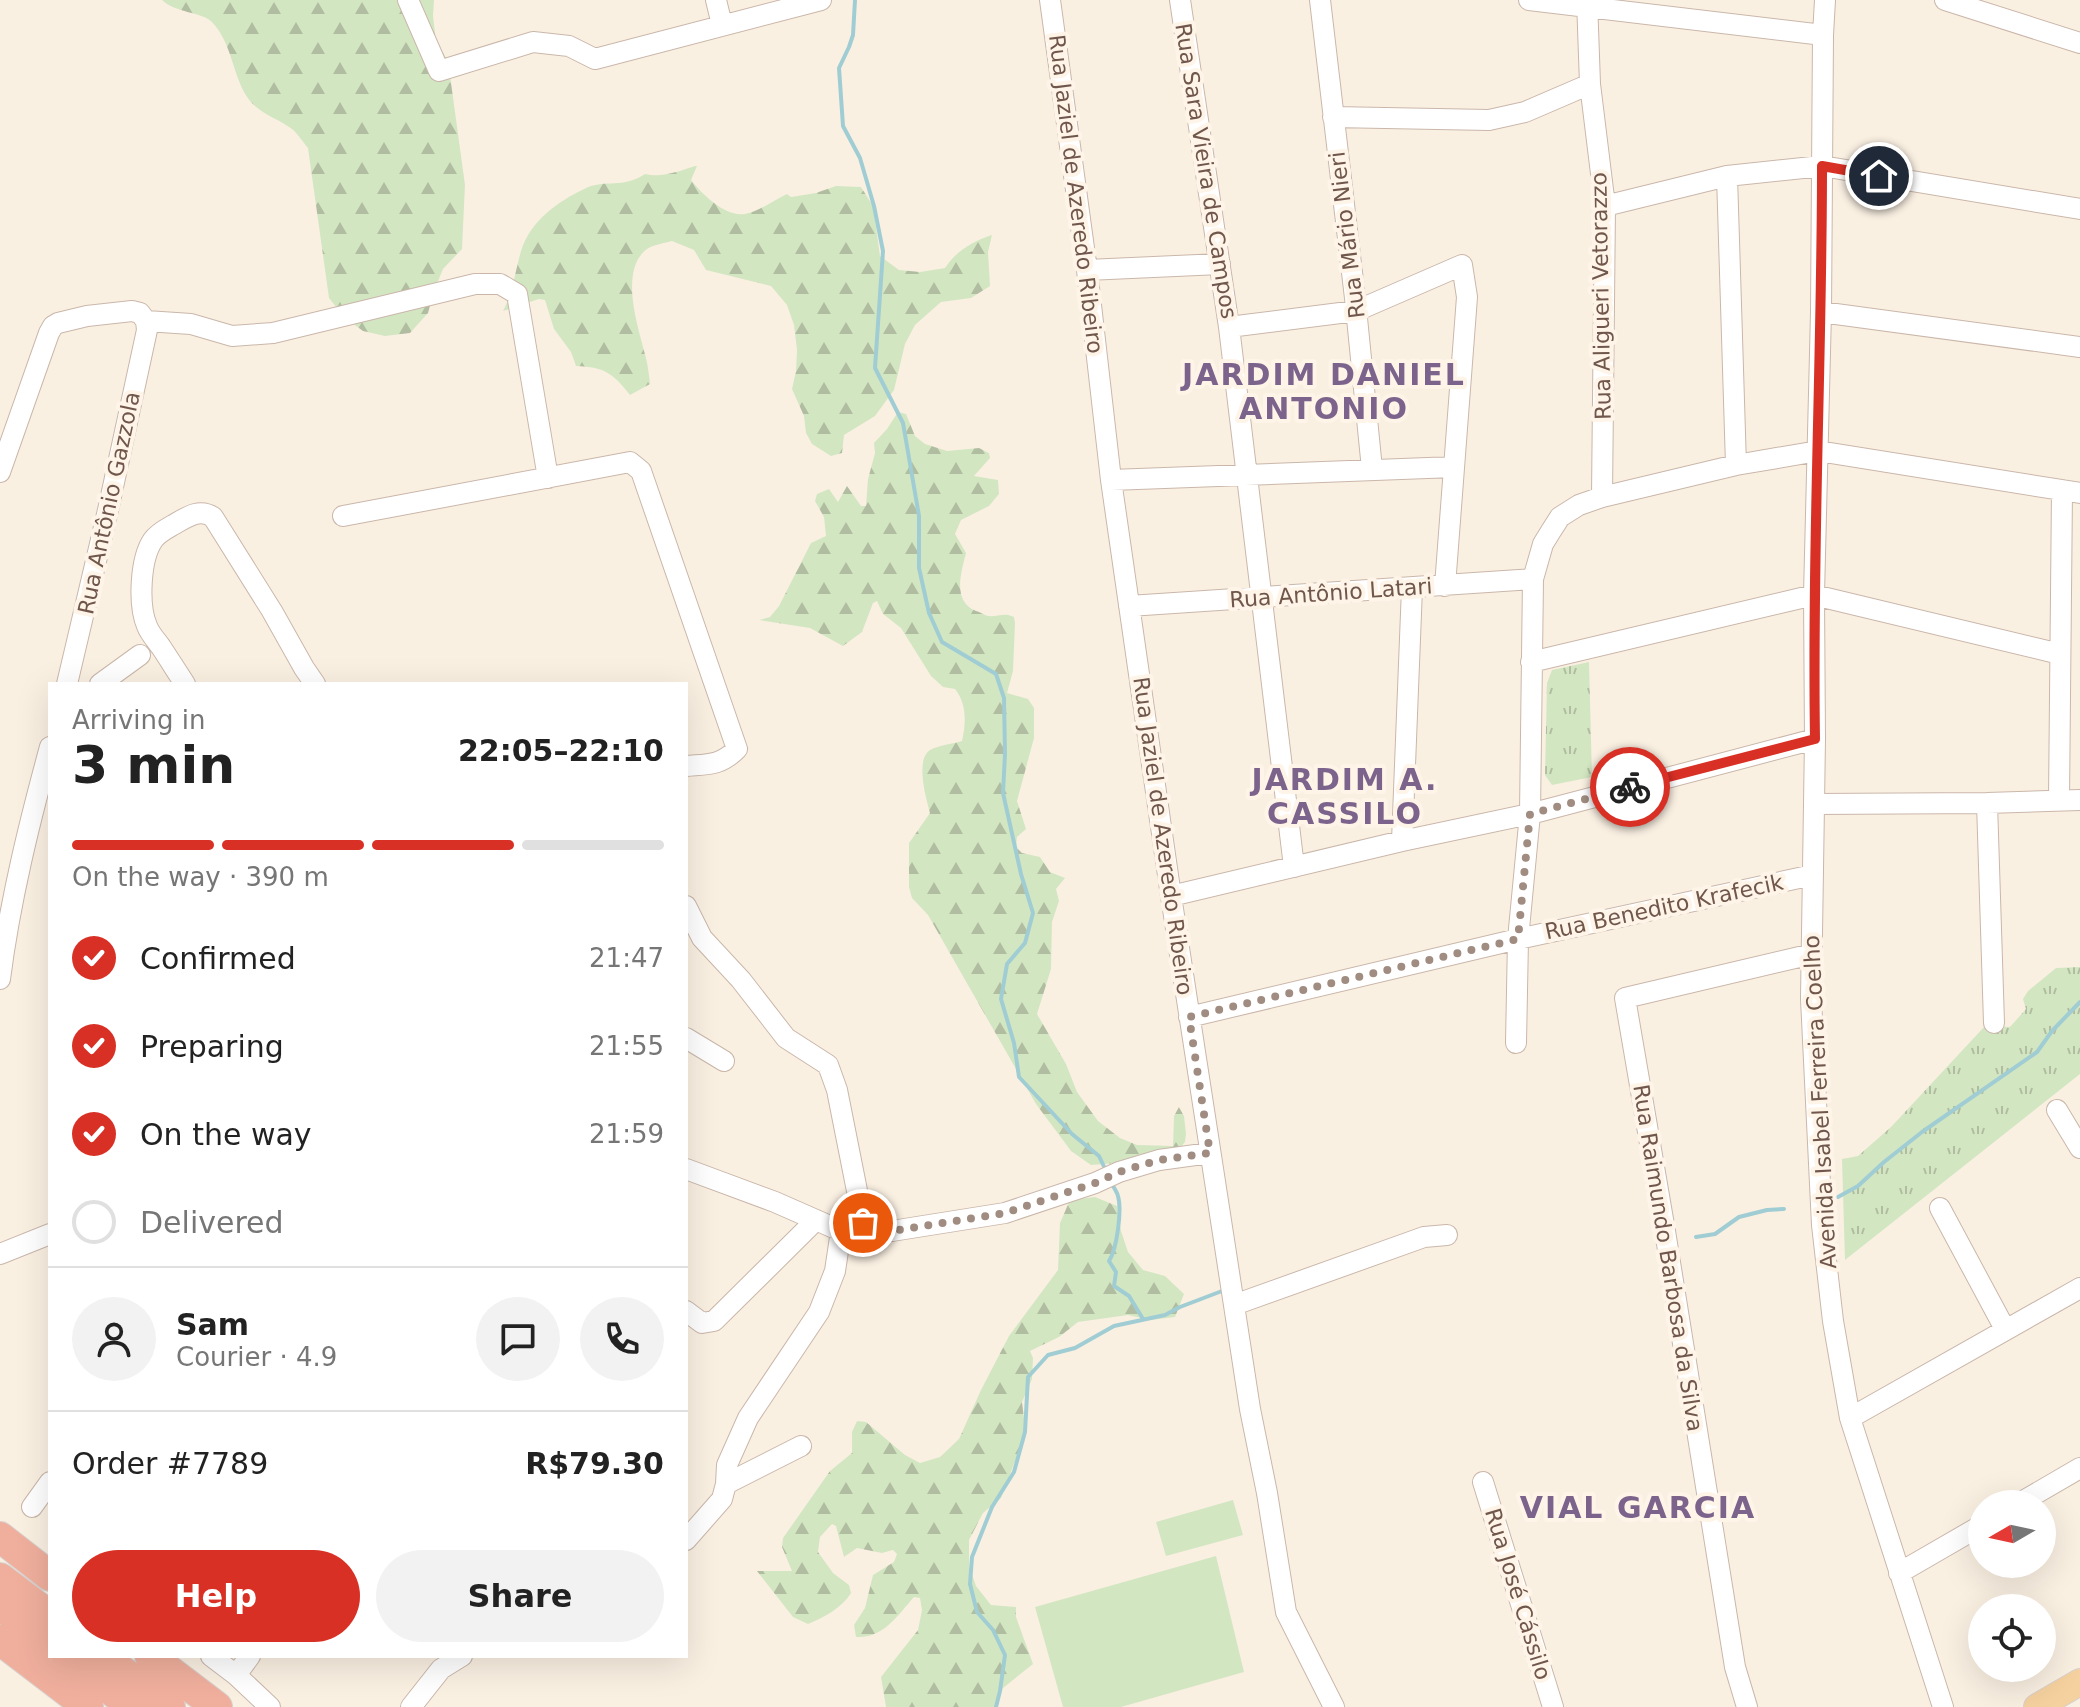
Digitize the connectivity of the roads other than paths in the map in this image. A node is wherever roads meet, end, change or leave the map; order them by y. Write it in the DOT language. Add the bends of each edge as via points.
graph roads {
  1 [pos="408,0"];
  2 [pos="716,0"];
  3 [pos="821,0"];
  4 [pos="1050,0"];
  5 [pos="1180,0"];
  6 [pos="1320,0"];
  7 [pos="1529,0"];
  8 [pos="1825,0"];
  9 [pos="1958,2"];
  10 [pos="1587,3"];
  11 [pos="722,25"];
  12 [pos="1823,35"];
  13 [pos="2080,43"];
  14 [pos="1590,84"];
  15 [pos="1333,117"];
  16 [pos="1822,166"];
  17 [pos="1727,176"];
  18 [pos="1605,206"];
  19 [pos="2080,209"];
  20 [pos="1220,264"];
  21 [pos="1087,270"];
  22 [pos="1356,311"];
  23 [pos="1821,312"];
  24 [pos="146,321"];
  25 [pos="1229,327"];
  26 [pos="2080,347"];
  27 [pos="1818,451"];
  28 [pos="1736,465"];
  29 [pos="1454,467"];
  30 [pos="1372,469"];
  31 [pos="0,472"];
  32 [pos="1248,474"];
  33 [pos="548,478"];
  34 [pos="1111,480"];
  35 [pos="2071,492"];
  36 [pos="1602,497"];
  37 [pos="343,516"];
  38 [pos="1533,579"];
  39 [pos="1445,586"];
  40 [pos="1412,588"];
  41 [pos="1814,595"];
  42 [pos="1262,597"];
  43 [pos="1129,606"];
  44 [pos="150,631"];
  45 [pos="162,649"];
  46 [pos="2060,654"];
  47 [pos="140,655"];
  48 [pos="1531,662"];
  49 [pos="67,682"];
  50 [pos="103,682"];
  51 [pos="184,682"];
  52 [pos="314,682"];
  53 [pos="1815,739"];
  54 [pos="48,755"];
  55 [pos="688,766"];
  56 [pos="2059,800"];
  57 [pos="2080,800"];
  58 [pos="1987,803"];
  59 [pos="1814,804"];
  60 [pos="1530,814"];
  61 [pos="1402,841"];
  62 [pos="1294,867"];
  63 [pos="1813,875"];
  64 [pos="1171,896"];
  65 [pos="688,910"];
  66 [pos="1518,939"];
  67 [pos="1812,954"];
  68 [pos="0,979"];
  69 [pos="1189,1017"];
  70 [pos="1994,1023"];
  71 [pos="688,1039"];
  72 [pos="1516,1043"];
  73 [pos="724,1061"];
  74 [pos="2057,1110"];
  75 [pos="2080,1148"];
  76 [pos="1210,1153"];
  77 [pos="688,1170"];
  78 [pos="1940,1208"];
  79 [pos="816,1220"];
  80 [pos="841,1231"];
  81 [pos="865,1231"];
  82 [pos="48,1235"];
  83 [pos="1447,1235"];
  84 [pos="0,1254"];
  85 [pos="2080,1288"];
  86 [pos="1234,1305"];
  87 [pos="688,1312"];
  88 [pos="2005,1329"];
  89 [pos="1850,1418"];
  90 [pos="801,1446"];
  91 [pos="2080,1468"];
  92 [pos="1483,1482"];
  93 [pos="726,1484"];
  94 [pos="48,1485"];
  95 [pos="2042,1490"];
  96 [pos="32,1507"];
  97 [pos="1968,1533"];
  98 [pos="0,1537"];
  99 [pos="688,1538"];
  100 [pos="1899,1573"];
  101 [pos="48,1574"];
  102 [pos="0,1578"];
  103 [pos="0,1605"];
  104 [pos="48,1614"];
  105 [pos="0,1640"];
  106 [pos="48,1642"];
  107 [pos="69,1658"];
  108 [pos="105,1658"];
  109 [pos="153,1658"];
  110 [pos="214,1658"];
  111 [pos="249,1658"];
  112 [pos="459,1658"];
  113 [pos="236,1675"];
  114 [pos="2080,1682"];
  115 [pos="88,1707"];
  116 [pos="133,1707"];
  117 [pos="170,1707"];
  118 [pos="217,1707"];
  119 [pos="270,1707"];
  120 [pos="411,1707"];
  121 [pos="1334,1707"];
  122 [pos="1553,1707"];
  123 [pos="1747,1707"];
  124 [pos="1943,1707"];
  125 [pos="2037,1707"];
  1 -- 11 [label="street" via="439,71 533,42 569,46 595,59"];
  2 -- 11 [label="street"];
  3 -- 11 [label="street"];
  4 -- 21 [label="street, Rua Jaziel de Azeredo Ribeiro"];
  5 -- 20 [label="street, Rua Sara Vieira de Campos"];
  6 -- 15 [label="street, Rua Mário Nieri"];
  7 -- 10 [label="street"];
  8 -- 12 [label="street, Avenida Isabel Ferreira Coelho"];
  9 -- 13 [label="street"];
  10 -- 12 [label="street"];
  10 -- 14 [label="street, Rua Aligueri Vetorazzo"];
  12 -- 16 [label="street, Avenida Isabel Ferreira Coelho"];
  14 -- 15 [label="street" via="1525,112 1489,120"];
  14 -- 18 [label="street, Rua Aligueri Vetorazzo"];
  15 -- 22 [label="street, Rua Mário Nieri"];
  16 -- 17 [label="street"];
  16 -- 19 [label="street"];
  16 -- 23 [label="street, Avenida Isabel Ferreira Coelho"];
  17 -- 18 [label="street"];
  17 -- 28 [label="street"];
  18 -- 36 [label="street, Rua Aligueri Vetorazzo"];
  20 -- 21 [label="street"];
  20 -- 25 [label="street, Rua Sara Vieira de Campos"];
  21 -- 34 [label="street, Rua Jaziel de Azeredo Ribeiro"];
  22 -- 25 [label="street"];
  22 -- 29 [label="street" via="1462,265 1467,297"];
  22 -- 30 [label="street, Rua Mário Nieri"];
  23 -- 26 [label="street"];
  23 -- 27 [label="street, Avenida Isabel Ferreira Coelho"];
  24 -- 31 [label="street" via="132,311 53,326"];
  24 -- 33 [label="street" via="191,324 232,336 273,333 475,284 500,284 517,294"];
  24 -- 49 [label="street, Rua Antônio Gazzola"];
  25 -- 32 [label="street, Rua Sara Vieira de Campos"];
  27 -- 28 [label="street"];
  27 -- 35 [label="street"];
  27 -- 41 [label="street, Avenida Isabel Ferreira Coelho"];
  28 -- 36 [label="street"];
  29 -- 30 [label="street"];
  29 -- 39 [label="street"];
  30 -- 32 [label="street"];
  32 -- 34 [label="street"];
  32 -- 42 [label="street, Rua Sara Vieira de Campos"];
  33 -- 37 [label="street"];
  33 -- 55 [label="street" via="630,462 641,471 737,749 727,759"];
  34 -- 43 [label="street, Rua Jaziel de Azeredo Ribeiro"];
  35 -- 46 [label="street"];
  36 -- 38 [label="street" via="1560,517 1543,544"];
  38 -- 39 [label="street, Rua Antônio Latari"];
  38 -- 48 [label="street"];
  39 -- 40 [label="street, Rua Antônio Latari"];
  40 -- 42 [label="street, Rua Antônio Latari"];
  40 -- 61 [label="street"];
  41 -- 46 [label="street"];
  41 -- 48 [label="street"];
  41 -- 53 [label="street, Avenida Isabel Ferreira Coelho"];
  42 -- 43 [label="street, Rua Antônio Latari"];
  42 -- 62 [label="street, Rua Sara Vieira de Campos"];
  43 -- 64 [label="street, Rua Jaziel de Azeredo Ribeiro"];
  44 -- 45 [label="street"];
  44 -- 47 [label="street"];
  44 -- 52 [label="street" via="141,601 152,541 187,517 205,512 213,517"];
  45 -- 47 [label="street"];
  45 -- 51 [label="street"];
  46 -- 56 [label="street"];
  47 -- 50 [label="street"];
  48 -- 60 [label="street"];
  53 -- 59 [label="street, Avenida Isabel Ferreira Coelho"];
  53 -- 60 [label="street"];
  54 -- 68 [label="street" via="22,857"];
  56 -- 57 [label="street"];
  56 -- 58 [label="street"];
  58 -- 59 [label="street"];
  58 -- 70 [label="street"];
  59 -- 63 [label="street, Avenida Isabel Ferreira Coelho"];
  60 -- 61 [label="street"];
  60 -- 66 [label="street"];
  61 -- 62 [label="street"];
  62 -- 64 [label="street"];
  63 -- 66 [label="street, Rua Benedito Krafecik"];
  63 -- 67 [label="street, Avenida Isabel Ferreira Coelho"];
  64 -- 69 [label="street, Rua Jaziel de Azeredo Ribeiro"];
  65 -- 81 [label="street" via="702,938 786,1038 828,1065"];
  66 -- 69 [label="street, Rua Benedito Krafecik"];
  66 -- 72 [label="street"];
  67 -- 89 [label="street, Avenida Isabel Ferreira Coelho" via="1822,1225"];
  67 -- 123 [label="street, Rua Raimundo Barbosa da Silva" via="1625,998 1735,1667"];
  69 -- 76 [label="street, Rua Jaziel de Azeredo Ribeiro"];
  71 -- 73 [label="street"];
  74 -- 75 [label="street"];
  76 -- 81 [label="street" via="1159,1160 1005,1213"];
  76 -- 86 [label="street, Rua Jaziel de Azeredo Ribeiro"];
  77 -- 79 [label="street"];
  78 -- 88 [label="street"];
  79 -- 80 [label="street"];
  79 -- 87 [label="street" via="714,1321 702,1323"];
  80 -- 81 [label="street"];
  80 -- 93 [label="street" via="835,1271 819,1312 748,1418 727,1465"];
  82 -- 84 [label="street"];
  83 -- 86 [label="street" via="1424,1237"];
  85 -- 88 [label="street"];
  86 -- 121 [label="street, Rua Jaziel de Azeredo Ribeiro" via="1286,1612"];
  88 -- 89 [label="street"];
  89 -- 100 [label="street, Avenida Isabel Ferreira Coelho"];
  90 -- 93 [label="street"];
  91 -- 95 [label="street"];
  92 -- 122 [label="street, Rua José Cássilo"];
  93 -- 99 [label="street" via="722,1499"];
  94 -- 96 [label="street"];
  97 -- 100 [label="street"];
  98 -- 101 [label="highway"];
  100 -- 124 [label="street, Avenida Isabel Ferreira Coelho"];
  102 -- 104 [label="highway"];
  103 -- 106 [label="highway"];
  105 -- 115 [label="highway"];
  107 -- 116 [label="highway"];
  108 -- 117 [label="highway"];
  109 -- 118 [label="highway"];
  110 -- 113 [label="street"];
  111 -- 113 [label="street"];
  112 -- 120 [label="street" via="441,1669"];
  113 -- 119 [label="street"];
  114 -- 125 [label="main road"];
}
